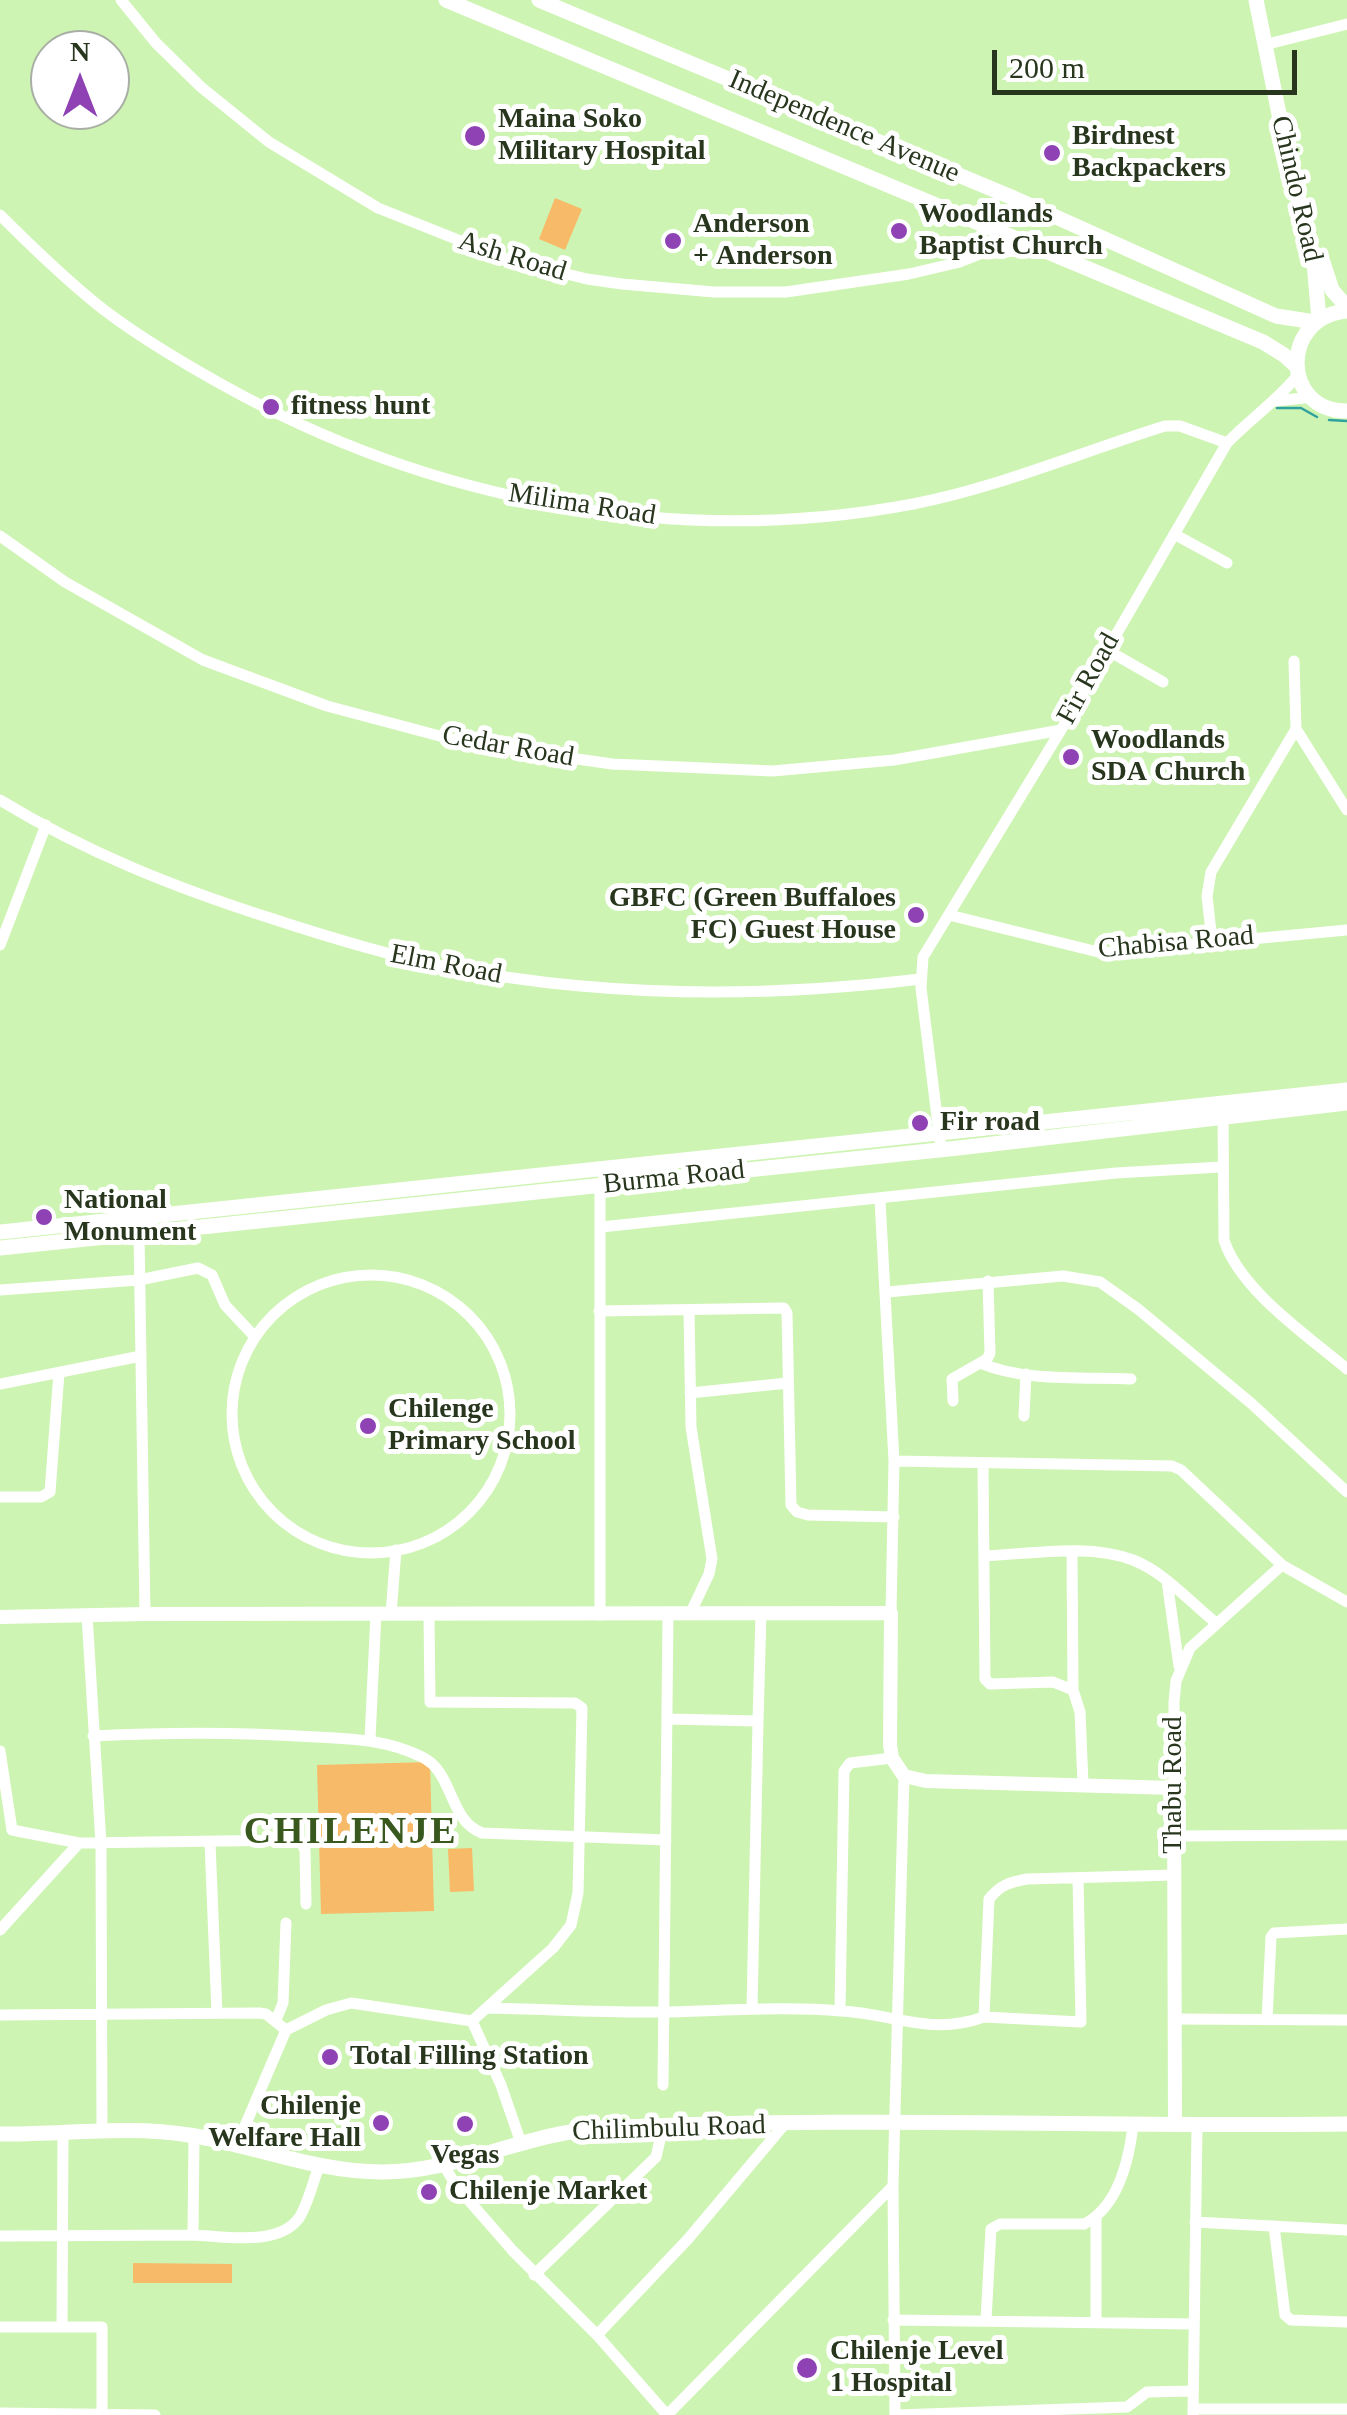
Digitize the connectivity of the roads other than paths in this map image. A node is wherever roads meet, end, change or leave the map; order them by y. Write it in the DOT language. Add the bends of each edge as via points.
graph roads {
  1 [pos="121,0"];
  2 [pos="446,0"];
  3 [pos="540,0"];
  4 [pos="1259,0"];
  5 [pos="1347,24"];
  6 [pos="1267,44"];
  7 [pos="1016,199"];
  8 [pos="0,215"];
  9 [pos="1000,231"];
  10 [pos="1043,249"];
  11 [pos="980,256"];
  12 [pos="1347,309"];
  13 [pos="1317,321"];
  14 [pos="1297,371"];
  15 [pos="1312,397"];
  16 [pos="1276,402"];
  17 [pos="1347,412"];
  18 [pos="1227,443"];
  19 [pos="1174,534"];
  20 [pos="0,536"];
  21 [pos="1226,563"];
  22 [pos="1107,650"];
  23 [pos="1294,661"];
  24 [pos="1162,682"];
  25 [pos="1296,729"];
  26 [pos="1061,730"];
  27 [pos="0,800"];
  28 [pos="1347,810"];
  29 [pos="46,825"];
  30 [pos="949,915"];
  31 [pos="1347,930"];
  32 [pos="1212,940"];
  33 [pos="0,946"];
  34 [pos="921,979"];
  35 [pos="1347,1090"];
  36 [pos="1347,1104"];
  37 [pos="1223,1110"];
  38 [pos="941,1142"];
  39 [pos="1222,1168"];
  40 [pos="600,1186"];
  41 [pos="880,1200"];
  42 [pos="601,1227"];
  43 [pos="0,1232"];
  44 [pos="139,1234"];
  45 [pos="0,1248"];
  46 [pos="139,1280"];
  47 [pos="988,1281"];
  48 [pos="0,1290"];
  49 [pos="888,1292"];
  50 [pos="689,1310"];
  51 [pos="599,1311"];
  52 [pos="255,1337"];
  53 [pos="141,1356"];
  54 [pos="980,1363"];
  55 [pos="1347,1369"];
  56 [pos="58,1373"];
  57 [pos="1026,1374"];
  58 [pos="1131,1379"];
  59 [pos="788,1383"];
  60 [pos="0,1384"];
  61 [pos="690,1393"];
  62 [pos="953,1402"];
  63 [pos="1024,1416"];
  64 [pos="894,1461"];
  65 [pos="984,1464"];
  66 [pos="1347,1492"];
  67 [pos="0,1497"];
  68 [pos="894,1517"];
  69 [pos="396,1550"];
  70 [pos="1072,1552"];
  71 [pos="984,1556"];
  72 [pos="1282,1565"];
  73 [pos="1167,1581"];
  74 [pos="1347,1602"];
  75 [pos="761,1613"];
  76 [pos="891,1613"];
  77 [pos="145,1614"];
  78 [pos="383,1614"];
  79 [pos="429,1614"];
  80 [pos="668,1614"];
  81 [pos="690,1614"];
  82 [pos="88,1615"];
  83 [pos="600,1615"];
  84 [pos="0,1618"];
  85 [pos="1215,1622"];
  86 [pos="1180,1670"];
  87 [pos="1073,1690"];
  88 [pos="668,1719"];
  89 [pos="758,1721"];
  90 [pos="93,1736"];
  91 [pos="370,1739"];
  92 [pos="0,1751"];
  93 [pos="892,1758"];
  94 [pos="904,1776"];
  95 [pos="1083,1784"];
  96 [pos="1174,1788"];
  97 [pos="6,1831"];
  98 [pos="1347,1835"];
  99 [pos="1174,1836"];
  100 [pos="580,1837"];
  101 [pos="666,1840"];
  102 [pos="80,1843"];
  103 [pos="210,1843"];
  104 [pos="102,1844"];
  105 [pos="1174,1875"];
  106 [pos="1078,1878"];
  107 [pos="306,1904"];
  108 [pos="286,1923"];
  109 [pos="1347,1929"];
  110 [pos="0,1930"];
  111 [pos="487,2008"];
  112 [pos="752,2010"];
  113 [pos="840,2010"];
  114 [pos="661,2012"];
  115 [pos="217,2013"];
  116 [pos="103,2015"];
  117 [pos="0,2016"];
  118 [pos="898,2017"];
  119 [pos="984,2017"];
  120 [pos="1174,2019"];
  121 [pos="276,2020"];
  122 [pos="1267,2020"];
  123 [pos="1347,2020"];
  124 [pos="472,2021"];
  125 [pos="286,2030"];
  126 [pos="663,2085"];
  127 [pos="784,2124"];
  128 [pos="894,2124"];
  129 [pos="1175,2124"];
  130 [pos="1347,2124"];
  131 [pos="1134,2125"];
  132 [pos="1197,2126"];
  133 [pos="663,2127"];
  134 [pos="102,2132"];
  135 [pos="0,2134"];
  136 [pos="63,2134"];
  137 [pos="194,2136"];
  138 [pos="521,2143"];
  139 [pos="236,2147"];
  140 [pos="442,2164"];
  141 [pos="319,2166"];
  142 [pos="893,2186"];
  143 [pos="1096,2218"];
  144 [pos="1195,2222"];
  145 [pos="1274,2226"];
  146 [pos="1347,2230"];
  147 [pos="194,2235"];
  148 [pos="0,2236"];
  149 [pos="61,2236"];
  150 [pos="534,2274"];
  151 [pos="893,2320"];
  152 [pos="986,2320"];
  153 [pos="1096,2321"];
  154 [pos="1347,2322"];
  155 [pos="1194,2324"];
  156 [pos="0,2327"];
  157 [pos="62,2327"];
  158 [pos="596,2335"];
  159 [pos="1194,2392"];
  160 [pos="1347,2409"];
  161 [pos="1193,2412"];
  162 [pos="0,2413"];
  163 [pos="17,2414"];
  164 [pos="102,2414"];
  165 [pos="155,2415"];
  166 [pos="667,2415"];
  167 [pos="896,2415"];
  1 -- 11 [label="street, Ash Road" via="201,87 268,142 366,202 506,259 622,284 786,292 876,281"];
  2 -- 9 [label="main road, Independence Avenue"];
  3 -- 7 [label="main road, Independence Avenue"];
  4 -- 6 [label="main road, Chindo Road"];
  5 -- 6 [label="street"];
  6 -- 12 [label="main road, Chindo Road" via="1322,261"];
  6 -- 13 [label="main road, Chindo Road" via="1314,262"];
  7 -- 9 [label="street"];
  7 -- 13 [label="main road, Independence Avenue" via="1276,316"];
  8 -- 18 [label="street, Milima Road" via="96,304 254,402 436,478 586,511 694,520 858,513 1012,480 1165,426"];
  9 -- 10 [label="main road, Independence Avenue"];
  9 -- 11 [label="street"];
  10 -- 11 [label="street, Ash Road"];
  10 -- 14 [label="main road, Independence Avenue" via="1262,342"];
  12 -- 13 [label="main road"];
  13 -- 14 [label="main road" via="1302,337"];
  14 -- 15 [label="main road"];
  14 -- 16 [label="street, Fir Road"];
  15 -- 16 [label="street"];
  15 -- 17 [label="main road"];
  16 -- 18 [label="street, Fir Road"];
  18 -- 19 [label="street, Fir Road"];
  19 -- 21 [label="street"];
  19 -- 22 [label="street, Fir Road"];
  20 -- 26 [label="street, Cedar Road" via="88,596 203,660 327,706 466,743 612,764 773,771 894,760"];
  22 -- 24 [label="street"];
  22 -- 26 [label="street, Fir Road"];
  23 -- 25 [label="street"];
  25 -- 28 [label="street"];
  25 -- 32 [label="street" via="1210,872"];
  26 -- 30 [label="street, Fir Road"];
  27 -- 29 [label="street, Elm Road"];
  29 -- 33 [label="street"];
  29 -- 34 [label="street, Elm Road" via="189,892 444,967 692,991 826,989"];
  30 -- 32 [label="street, Chabisa Road" via="1102,953"];
  30 -- 34 [label="street, Fir Road" via="924,957"];
  31 -- 32 [label="street, Chabisa Road"];
  34 -- 38 [label="street, Fir Road"];
  35 -- 37 [label="main road, Burma Road"];
  36 -- 37 [label="main road, Burma Road"];
  37 -- 38 [label="main road, Burma Road"];
  37 -- 39 [label="street"];
  38 -- 40 [label="main road, Burma Road"];
  38 -- 43 [label="main road, Burma Road"];
  39 -- 41 [label="street"];
  39 -- 55 [label="street" via="1224,1240 1235,1266"];
  40 -- 42 [label="street"];
  40 -- 44 [label="main road, Burma Road"];
  41 -- 42 [label="street"];
  41 -- 49 [label="street"];
  42 -- 51 [label="street"];
  44 -- 45 [label="main road, Burma Road"];
  44 -- 46 [label="street"];
  46 -- 48 [label="street"];
  46 -- 52 [label="street" via="205,1270"];
  46 -- 53 [label="street"];
  47 -- 49 [label="street"];
  47 -- 54 [label="street" via="990,1353"];
  47 -- 66 [label="street" via="1062,1276 1100,1282 1238,1392"];
  49 -- 64 [label="street"];
  50 -- 51 [label="street"];
  50 -- 59 [label="street" via="784,1308"];
  50 -- 61 [label="street"];
  51 -- 83 [label="street"];
  52 -- 69 [label="street" via="237,1376 232,1418 249,1480 275,1514 311,1538 352,1551"];
  52 -- 69 [label="street" via="312,1288 348,1277 386,1276 423,1285 456,1304 492,1346 506,1381 510,1418 497,1473 448,1529"];
  53 -- 56 [label="street"];
  53 -- 77 [label="street"];
  54 -- 57 [label="street"];
  54 -- 62 [label="street" via="952,1379"];
  56 -- 60 [label="street"];
  56 -- 67 [label="street" via="50,1492 41,1498"];
  57 -- 58 [label="street"];
  57 -- 63 [label="street"];
  59 -- 61 [label="street"];
  59 -- 68 [label="street" via="790,1505 808,1515"];
  61 -- 81 [label="street" via="712,1559"];
  64 -- 65 [label="street"];
  64 -- 68 [label="street"];
  65 -- 71 [label="street"];
  65 -- 72 [label="street" via="1172,1466"];
  68 -- 76 [label="street"];
  69 -- 78 [label="street"];
  70 -- 71 [label="street"];
  70 -- 73 [label="street" via="1134,1561"];
  70 -- 87 [label="street"];
  71 -- 87 [label="street" via="986,1682 1054,1682"];
  72 -- 74 [label="street"];
  72 -- 85 [label="street, Thabu Road"];
  73 -- 85 [label="street"];
  73 -- 86 [label="street"];
  75 -- 76 [label="street"];
  75 -- 81 [label="street"];
  75 -- 89 [label="street"];
  76 -- 93 [label="street"];
  77 -- 78 [label="street"];
  77 -- 82 [label="street"];
  78 -- 79 [label="street"];
  78 -- 91 [label="street"];
  79 -- 83 [label="street"];
  79 -- 100 [label="street" via="430,1702 580,1704"];
  80 -- 81 [label="street"];
  80 -- 83 [label="street"];
  80 -- 88 [label="street"];
  82 -- 84 [label="street"];
  82 -- 90 [label="street"];
  85 -- 86 [label="street, Thabu Road"];
  86 -- 96 [label="street, Thabu Road"];
  87 -- 95 [label="street"];
  88 -- 89 [label="street"];
  88 -- 101 [label="street"];
  89 -- 112 [label="street"];
  90 -- 91 [label="street" via="223,1731"];
  90 -- 104 [label="street"];
  91 -- 100 [label="street" via="434,1763 475,1830"];
  92 -- 97 [label="street"];
  93 -- 94 [label="street"];
  93 -- 113 [label="street" via="850,1763 844,1771"];
  94 -- 95 [label="street"];
  94 -- 118 [label="street"];
  95 -- 96 [label="street"];
  96 -- 99 [label="street, Thabu Road"];
  97 -- 102 [label="street"];
  98 -- 99 [label="street"];
  99 -- 105 [label="street, Thabu Road"];
  100 -- 101 [label="street"];
  100 -- 111 [label="street" via="571,1924"];
  101 -- 114 [label="street"];
  102 -- 104 [label="street"];
  102 -- 110 [label="street"];
  103 -- 104 [label="street"];
  103 -- 107 [label="street" via="301,1842"];
  103 -- 115 [label="street"];
  104 -- 116 [label="street"];
  105 -- 106 [label="street"];
  105 -- 120 [label="street, Thabu Road"];
  106 -- 119 [label="street" via="1010,1882 989,1899"];
  106 -- 119 [label="street" via="1080,2022"];
  108 -- 121 [label="street" via="283,2003"];
  109 -- 122 [label="street" via="1274,1933"];
  111 -- 114 [label="street"];
  111 -- 124 [label="street"];
  112 -- 113 [label="street"];
  112 -- 114 [label="street"];
  113 -- 118 [label="street"];
  114 -- 126 [label="street"];
  115 -- 116 [label="street"];
  115 -- 121 [label="street"];
  116 -- 117 [label="street"];
  116 -- 134 [label="street"];
  118 -- 119 [label="street" via="936,2027"];
  118 -- 128 [label="street"];
  120 -- 122 [label="street"];
  120 -- 129 [label="street, Thabu Road"];
  121 -- 125 [label="street"];
  122 -- 123 [label="street"];
  124 -- 125 [label="street" via="352,2003"];
  124 -- 138 [label="street"];
  125 -- 139 [label="street"];
  127 -- 128 [label="main road, Chilimbulu Road"];
  127 -- 133 [label="main road, Chilimbulu Road"];
  127 -- 158 [label="street"];
  128 -- 131 [label="main road, Chilimbulu Road"];
  128 -- 142 [label="street"];
  129 -- 131 [label="main road, Chilimbulu Road"];
  129 -- 132 [label="main road, Chilimbulu Road"];
  130 -- 132 [label="main road, Chilimbulu Road"];
  131 -- 143 [label="street" via="1127,2163"];
  132 -- 144 [label="street"];
  133 -- 138 [label="main road, Chilimbulu Road" via="582,2130"];
  133 -- 150 [label="street" via="656,2157"];
  134 -- 136 [label="main road, Chilimbulu Road"];
  134 -- 137 [label="main road, Chilimbulu Road"];
  135 -- 136 [label="main road, Chilimbulu Road"];
  136 -- 149 [label="street"];
  137 -- 139 [label="main road, Chilimbulu Road"];
  137 -- 147 [label="street"];
  138 -- 140 [label="main road, Chilimbulu Road"];
  139 -- 141 [label="main road, Chilimbulu Road"];
  140 -- 141 [label="main road, Chilimbulu Road" via="380,2172"];
  140 -- 150 [label="street"];
  141 -- 147 [label="street" via="300,2216 282,2232"];
  142 -- 151 [label="street"];
  142 -- 166 [label="street"];
  143 -- 152 [label="street" via="1071,2226 995,2225 988,2236"];
  143 -- 153 [label="street"];
  144 -- 145 [label="street"];
  144 -- 155 [label="street"];
  145 -- 146 [label="street"];
  145 -- 154 [label="street" via="1285,2315"];
  147 -- 149 [label="street"];
  148 -- 149 [label="street"];
  149 -- 157 [label="street"];
  150 -- 158 [label="street"];
  151 -- 152 [label="street"];
  151 -- 167 [label="street"];
  152 -- 153 [label="street"];
  153 -- 155 [label="street"];
  155 -- 159 [label="street"];
  156 -- 157 [label="street"];
  157 -- 164 [label="street" via="102,2327"];
  158 -- 166 [label="street"];
  159 -- 161 [label="street"];
  159 -- 167 [label="street" via="1147,2392 1127,2407"];
  160 -- 161 [label="street"];
  162 -- 163 [label="street"];
  163 -- 164 [label="street"];
  164 -- 165 [label="street"];
}
